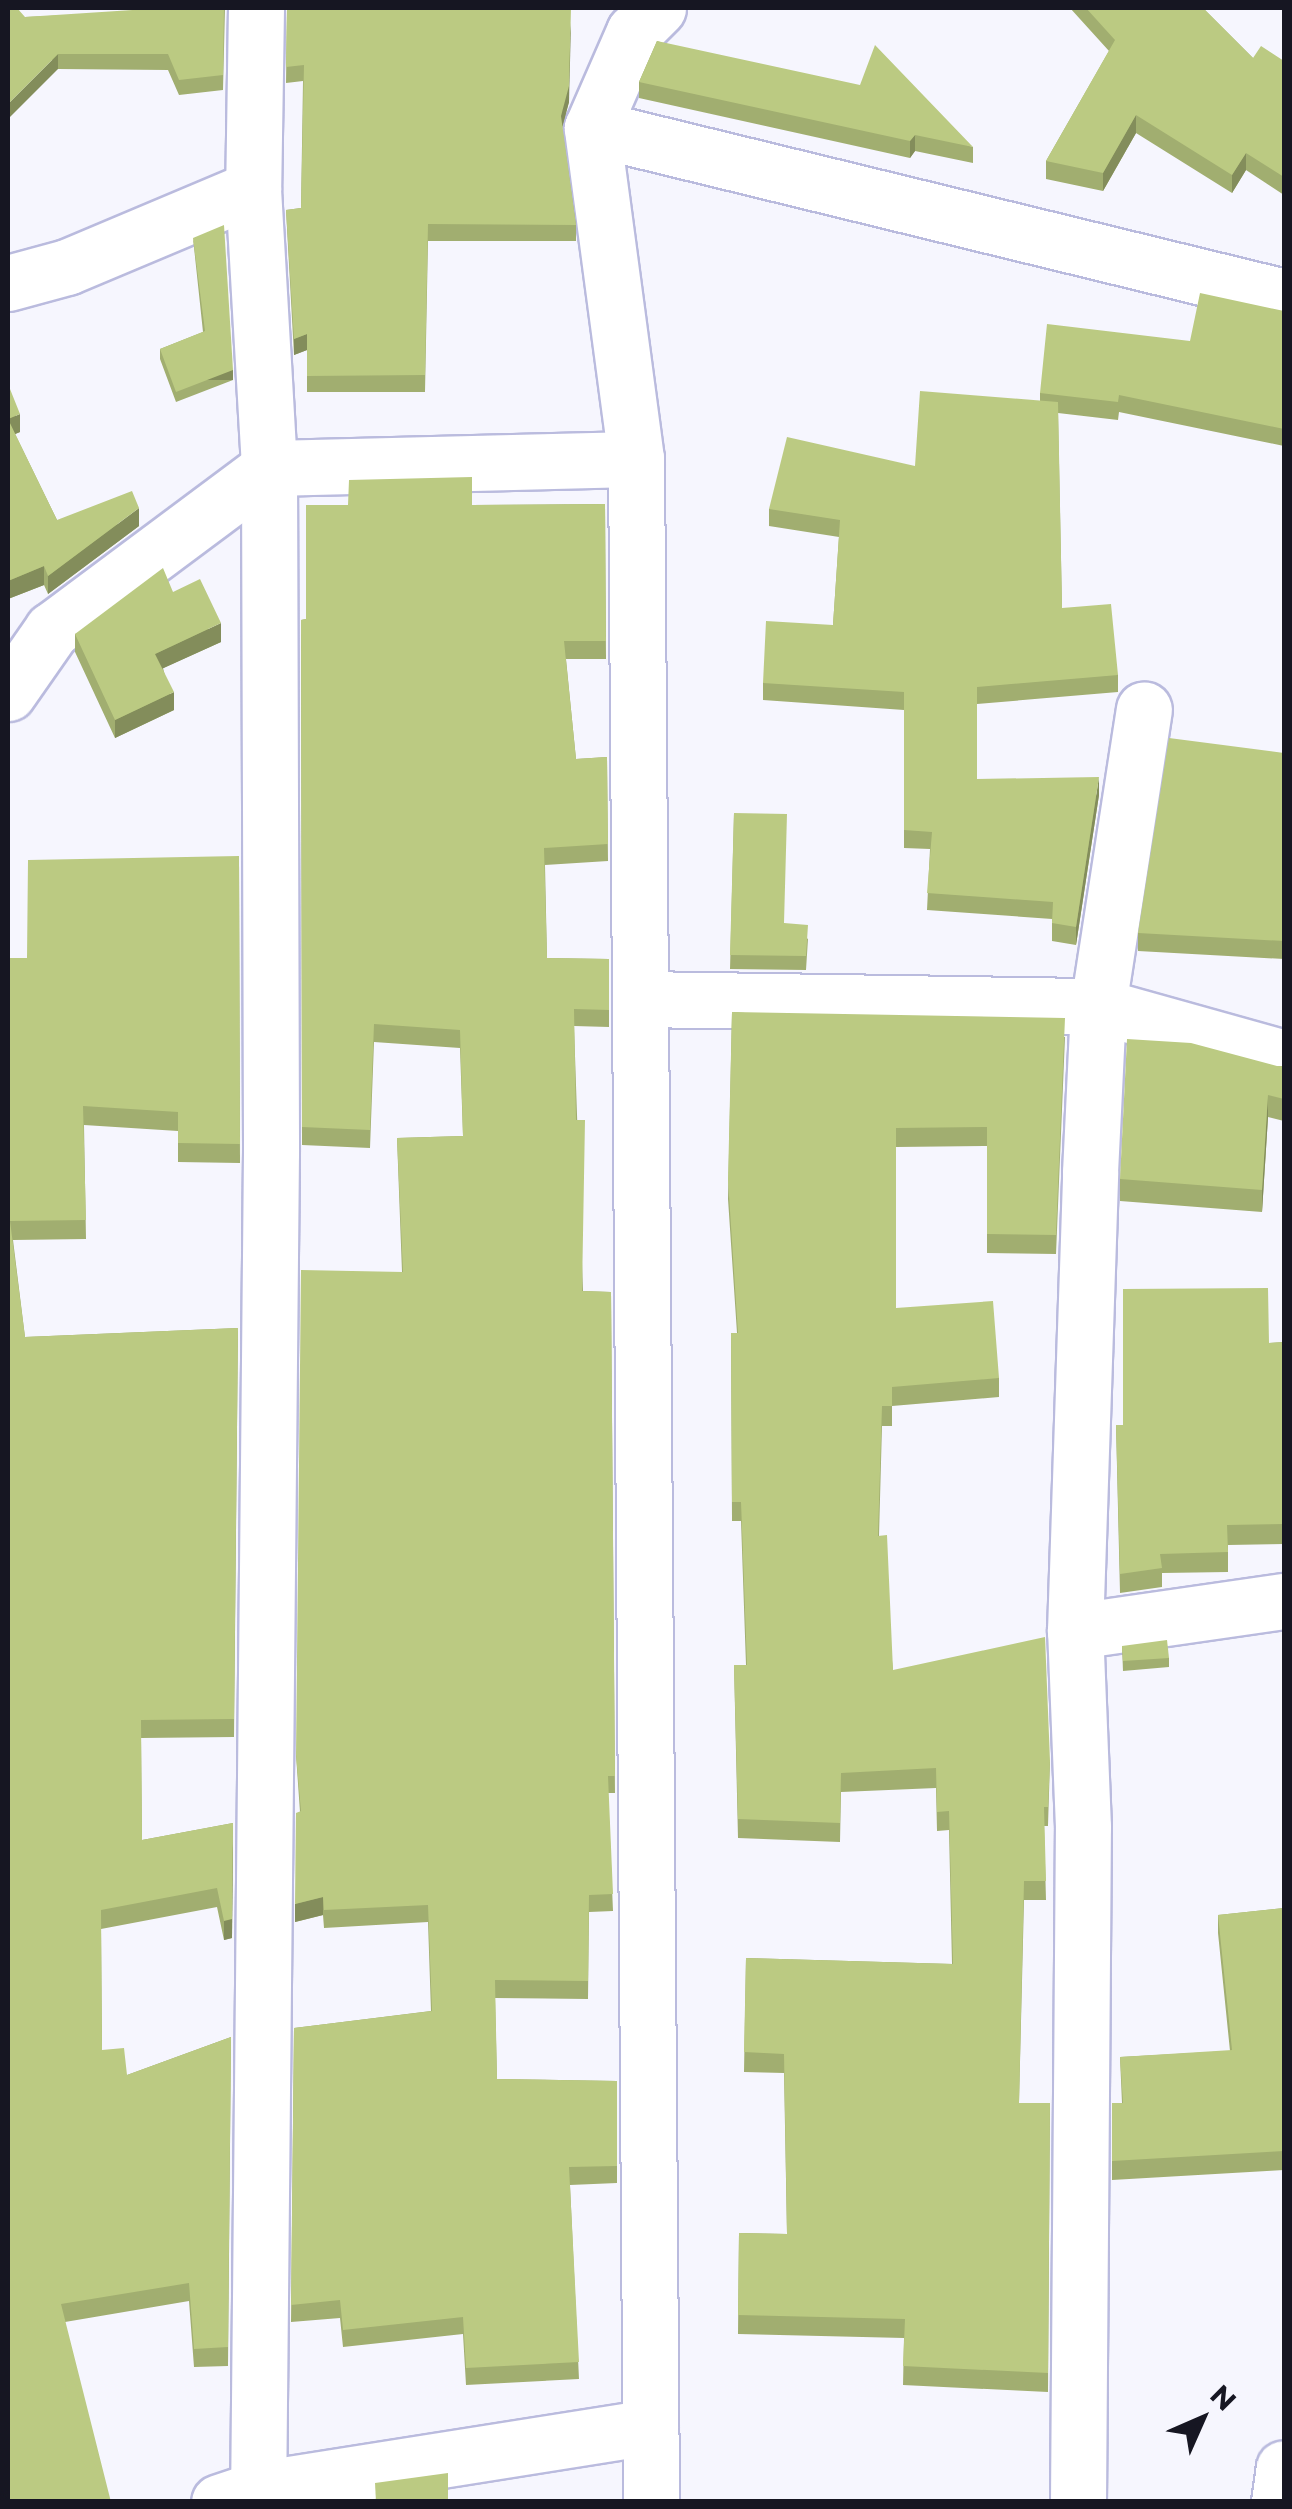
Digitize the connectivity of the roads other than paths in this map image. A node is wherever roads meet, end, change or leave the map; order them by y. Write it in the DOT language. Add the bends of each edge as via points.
graph roads {
  1 [pos="256,8"];
  2 [pos="638,16"];
  3 [pos="592,128"];
  4 [pos="253,189"];
  5 [pos="8,283"];
  6 [pos="1284,297"];
  7 [pos="636,459"];
  8 [pos="268,468"];
  9 [pos="8,693"];
  10 [pos="1144,710"];
  11 [pos="640,999"];
  12 [pos="1098,1006"];
  13 [pos="1284,1058"];
  14 [pos="1284,1601"];
  15 [pos="1076,1631"];
  16 [pos="650,2427"];
  17 [pos="1284,2468"];
  18 [pos="245,2497"];
  19 [pos="651,2502"];
  20 [pos="1078,2502"];
  21 [pos="1279,2502"];
  1 -- 4 [label="street"];
  2 -- 3 [label="street"];
  3 -- 6 [label="street"];
  3 -- 7 [label="street"];
  4 -- 5 [label="street" via="67,267"];
  4 -- 8 [label="street"];
  7 -- 8 [label="street"];
  7 -- 11 [label="street"];
  8 -- 9 [label="street" via="52,630"];
  8 -- 18 [label="street" via="271,1152"];
  10 -- 12 [label="street"];
  11 -- 12 [label="street"];
  11 -- 16 [label="street"];
  12 -- 13 [label="street"];
  12 -- 15 [label="street"];
  14 -- 15 [label="street"];
  15 -- 20 [label="street" via="1084,1827"];
  16 -- 18 [label="street"];
  16 -- 19 [label="street"];
  17 -- 21 [label="street"];
}
